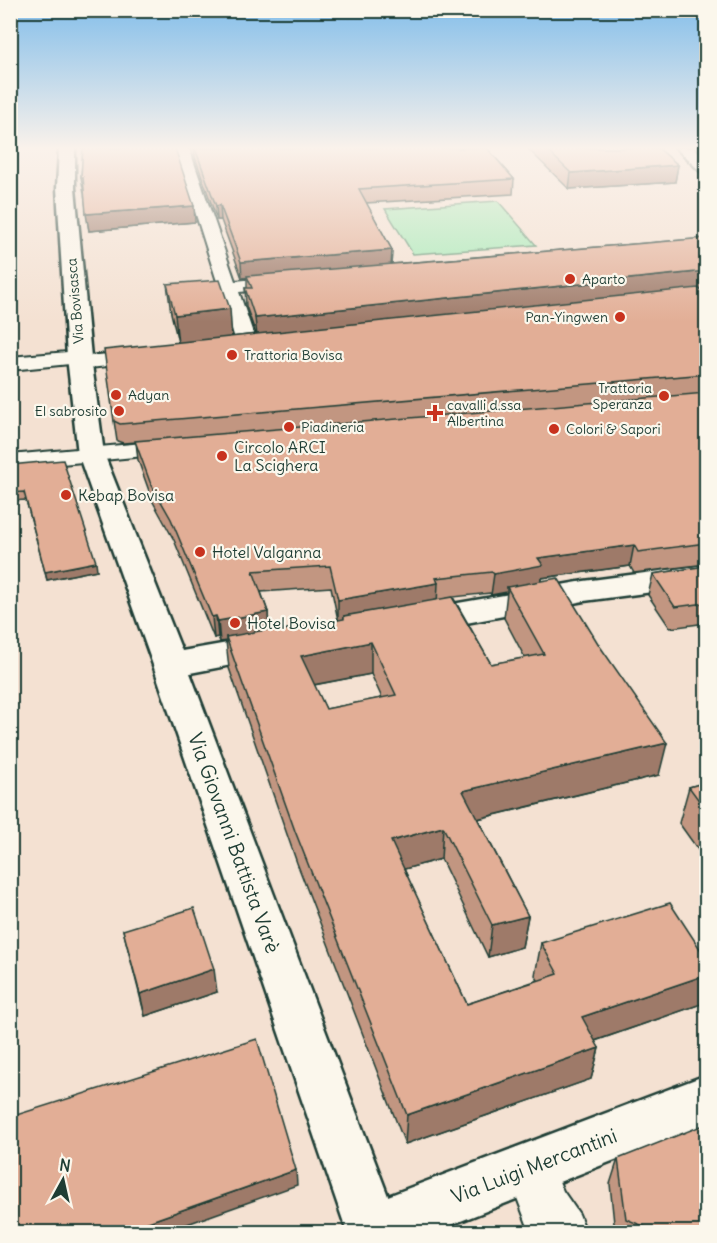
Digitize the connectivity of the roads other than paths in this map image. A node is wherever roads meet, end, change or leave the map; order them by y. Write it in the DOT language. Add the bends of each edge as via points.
graph roads {
  1 [pos="67,206"];
  2 [pos="201,206"];
  3 [pos="310,280"];
  4 [pos="228,286"];
  5 [pos="271,343"];
  6 [pos="248,345"];
  7 [pos="224,348"];
  8 [pos="164,354"];
  9 [pos="80,360"];
  10 [pos="10,364"];
  11 [pos="201,445"];
  12 [pos="92,454"];
  13 [pos="10,462"];
  14 [pos="706,575"];
  15 [pos="389,626"];
  16 [pos="297,642"];
  17 [pos="170,665"];
  18 [pos="706,1100"];
  19 [pos="530,1169"];
  20 [pos="370,1231"];
  21 [pos="561,1233"];
  1 -- 9 [label="street, Via Bovisasca"];
  2 -- 4 [label="street"];
  3 -- 4 [label="street"];
  4 -- 6 [label="street"];
  5 -- 6 [label="street"];
  6 -- 7 [label="street"];
  8 -- 9 [label="street"];
  9 -- 10 [label="street"];
  9 -- 12 [label="street, Via Bovisasca"];
  11 -- 12 [label="street"];
  12 -- 13 [label="street"];
  12 -- 17 [label="street, Via Giovanni Battista Varè"];
  14 -- 15 [label="street" via="584,591"];
  16 -- 17 [label="street"];
  17 -- 20 [label="street, Via Giovanni Battista Varè"];
  18 -- 19 [label="street, Via Luigi Mercantini"];
  19 -- 20 [label="street, Via Luigi Mercantini"];
  19 -- 21 [label="street" via="544,1207"];
}
